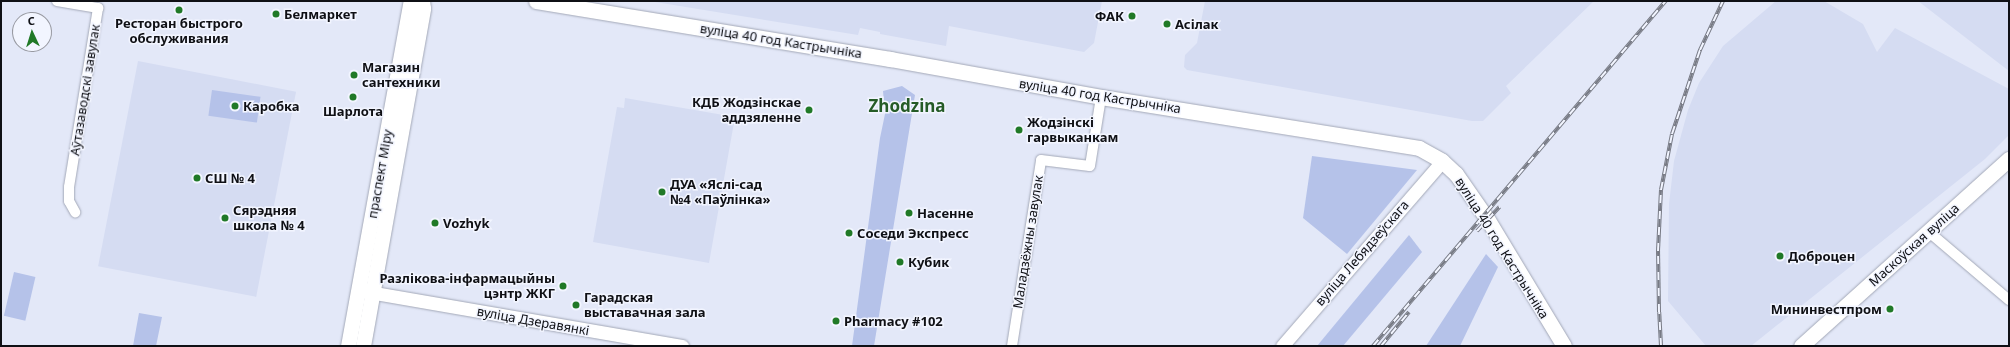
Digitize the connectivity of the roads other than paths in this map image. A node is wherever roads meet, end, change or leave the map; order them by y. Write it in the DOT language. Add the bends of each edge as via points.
graph roads {
  1 [pos="57,1"];
  2 [pos="411,1"];
  3 [pos="422,1"];
  4 [pos="536,1"];
  5 [pos="407,57"];
  6 [pos="1101,97"];
  7 [pos="2009,159"];
  8 [pos="1442,161"];
  9 [pos="75,212"];
  10 [pos="1929,232"];
  11 [pos="366,292"];
  12 [pos="2009,300"];
  13 [pos="348,346"];
  14 [pos="363,346"];
  15 [pos="682,346"];
  16 [pos="1012,346"];
  17 [pos="1282,346"];
  18 [pos="1564,346"];
  19 [pos="1801,346"];
  1 -- 9 [label="street, Аўтазаводскі завулак" via="98,8 69,187 69,201"];
  2 -- 5 [label="main road, праспект Міру"];
  3 -- 5 [label="main road, праспект Міру"];
  4 -- 6 [label="main road, вуліца 40 год Кастрычніка"];
  5 -- 11 [label="main road, праспект Міру"];
  6 -- 8 [label="main road, вуліца 40 год Кастрычніка" via="1419,148"];
  6 -- 16 [label="street, Маладзёжны завулак" via="1090,166 1041,160"];
  7 -- 10 [label="main road, Маскоўская вуліца"];
  8 -- 17 [label="street, вуліца Лебядзеўскага"];
  8 -- 18 [label="main road, вуліца 40 год Кастрычніка" via="1456,174 1488,220"];
  10 -- 12 [label="street"];
  10 -- 19 [label="main road, Маскоўская вуліца"];
  11 -- 13 [label="main road, праспект Міру"];
  11 -- 14 [label="main road, праспект Міру"];
  11 -- 15 [label="street, вуліца Дзеравянкі"];
}
